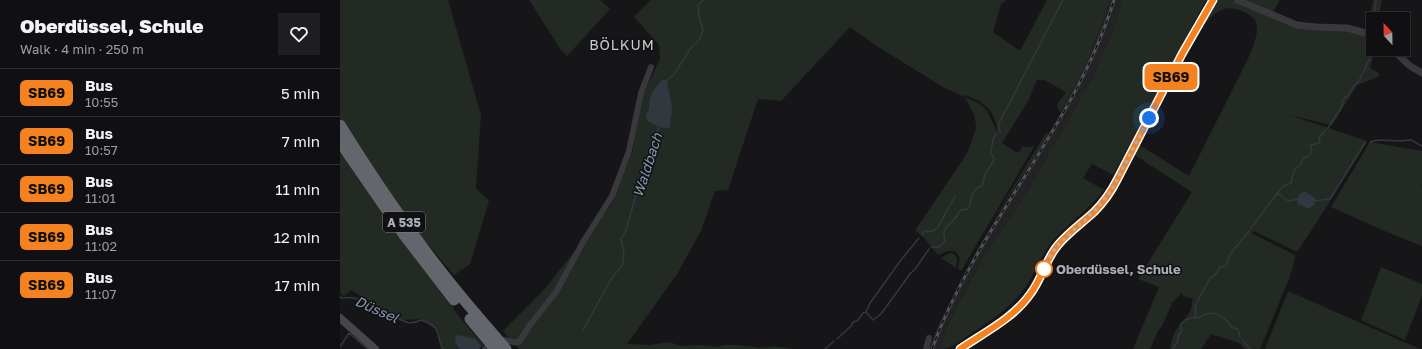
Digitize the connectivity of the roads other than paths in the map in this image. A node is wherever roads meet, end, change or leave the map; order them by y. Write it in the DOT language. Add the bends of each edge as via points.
graph roads {
  1 [pos="1213,0"];
  2 [pos="1237,0"];
  3 [pos="1366,33"];
  4 [pos="1399,56"];
  5 [pos="651,67"];
  6 [pos="1422,73"];
  7 [pos="340,124"];
  8 [pos="340,142"];
  9 [pos="473,316"];
  10 [pos="340,318"];
  11 [pos="929,338"];
  12 [pos="375,349"];
  13 [pos="485,349"];
  14 [pos="495,349"];
  15 [pos="506,349"];
  16 [pos="926,349"];
  17 [pos="960,349"];
  1 -- 17 [label="street" via="1106,198 1058,245 1035,287 1020,307"];
  2 -- 3 [label="street" via="1297,25 1347,28"];
  4 -- 6 [label="street"];
  5 -- 13 [label="street" via="641,93 629,151 615,191 562,282 519,342 495,341"];
  7 -- 9 [label="highway, A 535" via="381,190"];
  8 -- 9 [label="highway, A 535" via="404,235"];
  9 -- 14 [label="highway, A 535, bridge"];
  9 -- 15 [label="highway, A 535, bridge"];
  10 -- 12 [label="main road"];
  11 -- 16 [label="street"];
}
